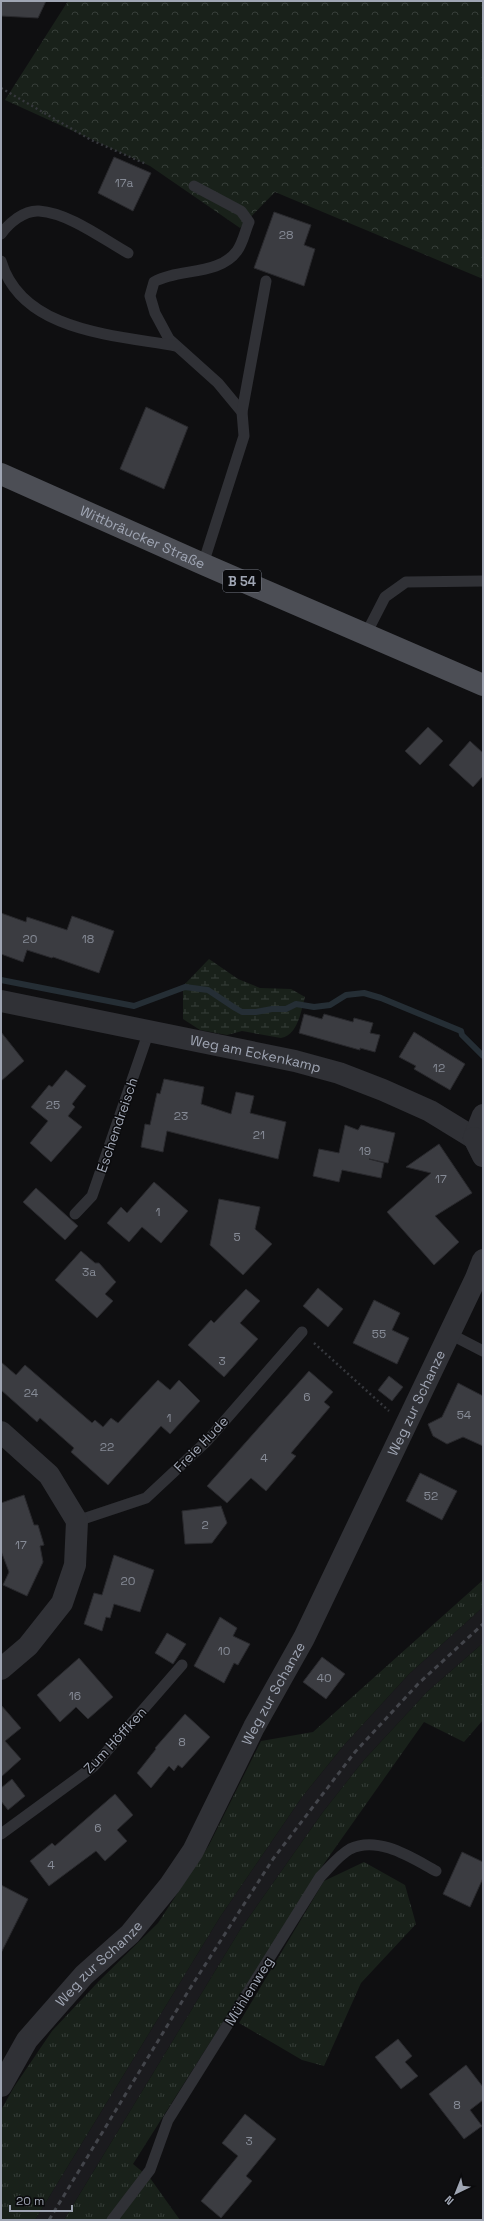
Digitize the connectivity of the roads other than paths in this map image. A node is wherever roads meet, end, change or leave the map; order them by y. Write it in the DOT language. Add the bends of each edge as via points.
graph roads {
  1 [pos="194,186"];
  2 [pos="1,234"];
  3 [pos="128,253"];
  4 [pos="1,261"];
  5 [pos="266,281"];
  6 [pos="176,346"];
  7 [pos="242,412"];
  8 [pos="1,474"];
  9 [pos="203,564"];
  10 [pos="483,581"];
  11 [pos="366,634"];
  12 [pos="483,685"];
  13 [pos="1,1001"];
  14 [pos="149,1031"];
  15 [pos="483,1115"];
  16 [pos="478,1147"];
  17 [pos="75,1214"];
  18 [pos="483,1260"];
  19 [pos="302,1332"];
  20 [pos="450,1334"];
  21 [pos="483,1351"];
  22 [pos="1,1432"];
  23 [pos="77,1521"];
  24 [pos="182,1665"];
  25 [pos="1,1669"];
  26 [pos="1,1834"];
  27 [pos="436,1871"];
  28 [pos="1,2086"];
  29 [pos="112,2220"];
  1 -- 6 [label="lane" via="242,211 249,222 237,252 222,264 164,276 154,282 150,296 155,313"];
  2 -- 3 [label="lane" via="9,223 39,211 68,219"];
  4 -- 6 [label="lane" via="7,277 17,292 50,317 77,327"];
  5 -- 7 [label="lane"];
  6 -- 7 [label="lane" via="218,383"];
  7 -- 9 [label="lane" via="244,436"];
  8 -- 9 [label="main road, Wittbräucker Straße / B 54"];
  9 -- 11 [label="main road, Wittbräucker Straße / B 54"];
  10 -- 11 [label="lane" via="406,582 385,597"];
  11 -- 12 [label="main road, Wittbräucker Straße / B 54"];
  13 -- 14 [label="street, Weg am Eckenkamp"];
  14 -- 16 [label="street, Weg am Eckenkamp" via="295,1061 339,1073 430,1111"];
  14 -- 17 [label="lane, Eschendreisch" via="92,1196"];
  15 -- 16 [label="street, Weg am Eckenkamp"];
  18 -- 20 [label="street, Weg zur Schanze"];
  19 -- 23 [label="lane, Freie Hude" via="207,1442 146,1498"];
  20 -- 21 [label="lane"];
  20 -- 28 [label="street, Weg zur Schanze" via="304,1638 254,1727 193,1851 170,1885 130,1934 84,1975 27,2040"];
  22 -- 23 [label="street" via="49,1475"];
  23 -- 25 [label="street" via="75,1565 62,1604 28,1646"];
  24 -- 26 [label="lane, Zum Höffken" via="94,1766"];
  27 -- 29 [label="lane, Mühlenweg" via="405,1854 381,1846 363,1845 349,1850 320,1877 168,2120 150,2170"];
}
